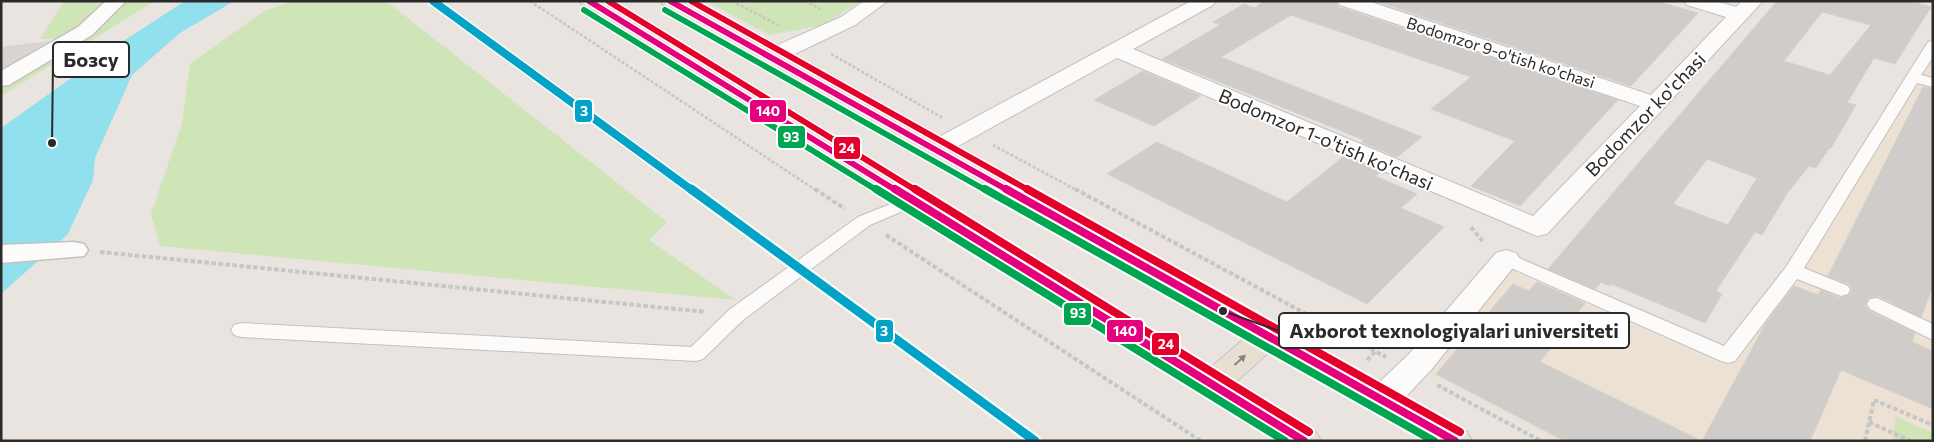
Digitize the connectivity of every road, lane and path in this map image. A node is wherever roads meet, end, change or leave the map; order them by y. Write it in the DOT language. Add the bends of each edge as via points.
graph roads {
  1 [pos="116,1"];
  2 [pos="589,1"];
  3 [pos="670,1"];
  4 [pos="732,1"];
  5 [pos="805,1"];
  6 [pos="878,1"];
  7 [pos="1206,1"];
  8 [pos="1347,1"];
  9 [pos="1694,1"];
  10 [pos="1747,8"];
  11 [pos="825,11"];
  12 [pos="806,40"];
  13 [pos="1933,45"];
  14 [pos="1116,50"];
  15 [pos="770,56"];
  16 [pos="1912,77"];
  17 [pos="1,80"];
  18 [pos="1933,83"];
  19 [pos="1656,104"];
  20 [pos="968,132"];
  21 [pos="932,150"];
  22 [pos="913,200"];
  23 [pos="1538,228"];
  24 [pos="74,250"];
  25 [pos="1,254"];
  26 [pos="1506,260"];
  27 [pos="1793,271"];
  28 [pos="1841,290"];
  29 [pos="1877,304"];
  30 [pos="736,315"];
  31 [pos="241,330"];
  32 [pos="1933,333"];
  33 [pos="1267,336"];
  34 [pos="1412,371"];
  35 [pos="1213,384"];
  36 [pos="1382,400"];
  37 [pos="1869,422"];
  38 [pos="1933,425"];
  39 [pos="1304,441"];
  40 [pos="1455,441"];
  41 [pos="1541,441"];
  42 [pos="1865,441"];
  43 [pos="1910,441"];
  1 -- 17 [label="street" via="85,31"];
  2 -- 22 [label="main road"];
  3 -- 15 [label="main road"];
  4 -- 12 [label="path"];
  5 -- 11 [label="path"];
  6 -- 12 [label="street" via="848,21"];
  7 -- 14 [label="street"];
  8 -- 19 [label="street, Bodomzor 9-o'tish ko'chasi"];
  9 -- 10 [label="street"];
  10 -- 19 [label="street, Bodomzor ko'chasi"];
  12 -- 15 [label="street"];
  12 -- 20 [label="path"];
  13 -- 16 [label="lane"];
  14 -- 20 [label="street"];
  14 -- 23 [label="street, Bodomzor 1-o'tish ko'chasi"];
  15 -- 21 [label="main road"];
  16 -- 18 [label="lane"];
  16 -- 27 [label="lane"];
  19 -- 23 [label="street, Bodomzor ko'chasi"];
  20 -- 21 [label="street"];
  20 -- 34 [label="path"];
  21 -- 33 [label="main road"];
  22 -- 30 [label="lane" via="864,222"];
  22 -- 35 [label="main road"];
  24 -- 25 [label="street"];
  24 -- 30 [label="path" via="243,264"];
  26 -- 27 [label="lane" via="1728,356"];
  26 -- 34 [label="street"];
  27 -- 28 [label="lane"];
  29 -- 32 [label="lane"];
  30 -- 31 [label="lane" via="696,354"];
  35 -- 33 [label="main road, one-way"];
  33 -- 36 [label="main road"];
  34 -- 36 [label="street"];
  34 -- 41 [label="path"];
  35 -- 39 [label="main road"];
  36 -- 40 [label="main road"];
  37 -- 38 [label="path" via="1874,400"];
  37 -- 42 [label="path"];
  37 -- 43 [label="path"];
}
